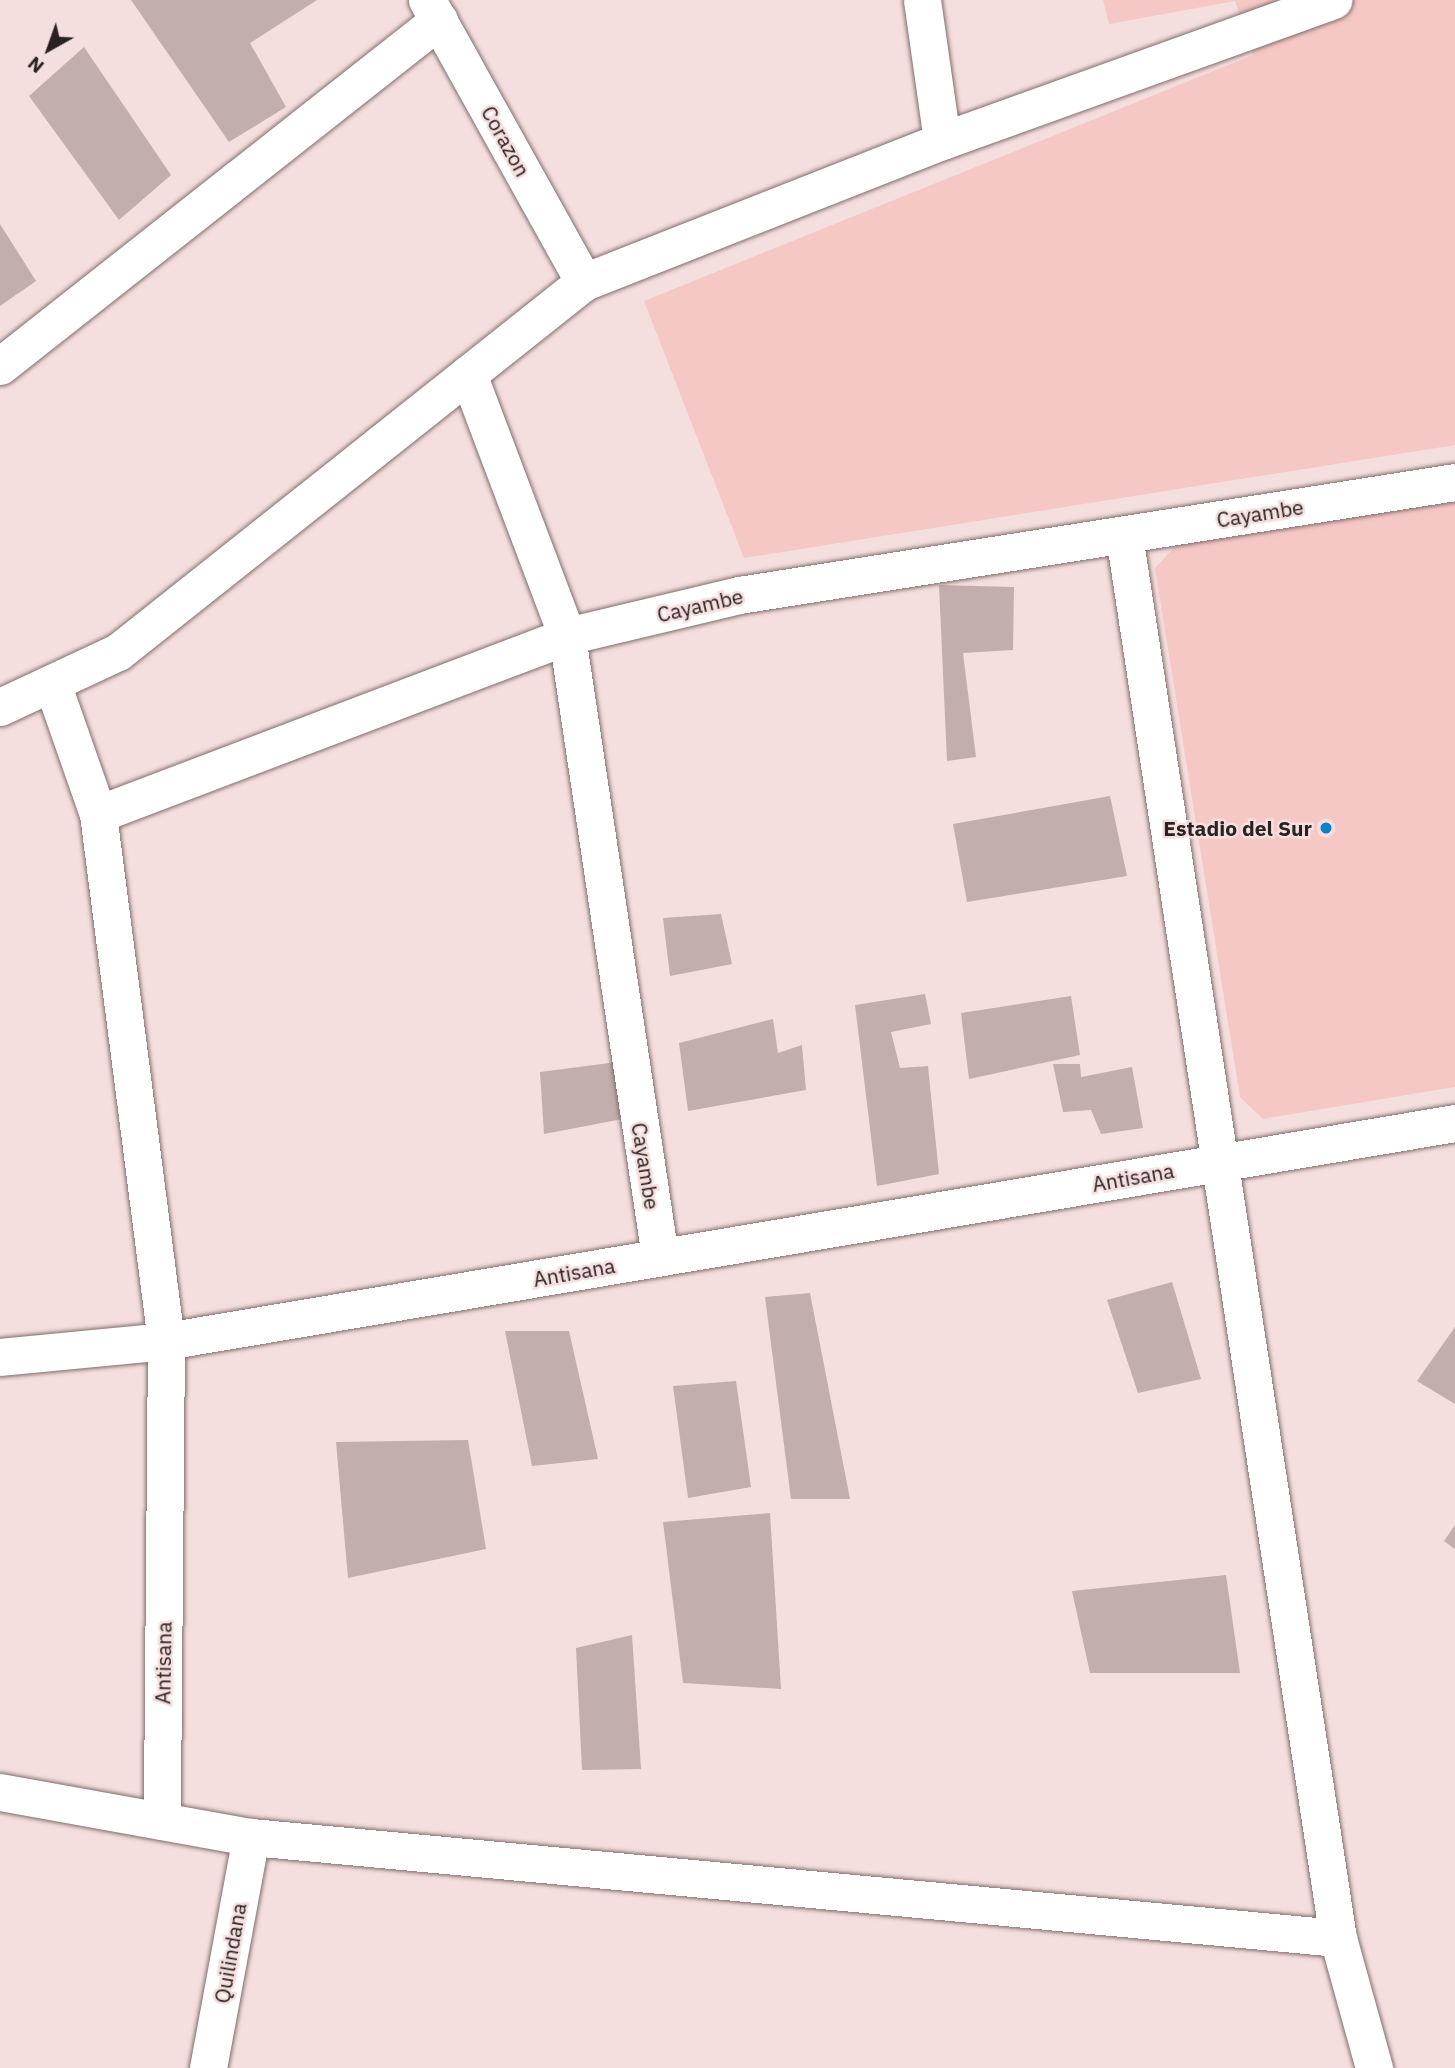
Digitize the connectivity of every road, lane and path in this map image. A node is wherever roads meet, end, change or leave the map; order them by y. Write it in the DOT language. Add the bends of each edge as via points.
graph roads {
  1 [pos="922,0"];
  2 [pos="1333,0"];
  3 [pos="433,10"];
  4 [pos="943,141"];
  5 [pos="584,282"];
  6 [pos="0,366"];
  7 [pos="468,374"];
  8 [pos="1455,482"];
  9 [pos="1124,535"];
  10 [pos="567,636"];
  11 [pos="52,683"];
  12 [pos="0,707"];
  13 [pos="98,814"];
  14 [pos="1455,1123"];
  15 [pos="1220,1163"];
  16 [pos="660,1257"];
  17 [pos="166,1341"];
  18 [pos="0,1357"];
  19 [pos="0,1792"];
  20 [pos="162,1821"];
  21 [pos="251,1837"];
  22 [pos="1338,1938"];
  23 [pos="208,2068"];
  24 [pos="1374,2068"];
  1 -- 4 [label="street"];
  2 -- 4 [label="street"];
  3 -- 5 [label="street, Corazon"];
  3 -- 6 [label="street"];
  4 -- 5 [label="street"];
  5 -- 7 [label="street"];
  7 -- 10 [label="street"];
  7 -- 11 [label="street" via="118,652"];
  8 -- 9 [label="street, Cayambe"];
  9 -- 10 [label="street, Cayambe" via="739,595"];
  9 -- 15 [label="street"];
  10 -- 13 [label="street"];
  10 -- 16 [label="street, Cayambe"];
  11 -- 12 [label="street"];
  11 -- 13 [label="street"];
  13 -- 17 [label="street"];
  14 -- 15 [label="street, Antisana"];
  15 -- 16 [label="street, Antisana"];
  15 -- 22 [label="street"];
  16 -- 17 [label="street, Antisana"];
  17 -- 18 [label="street"];
  17 -- 20 [label="street, Antisana"];
  19 -- 20 [label="street"];
  20 -- 21 [label="street"];
  21 -- 22 [label="street"];
  21 -- 23 [label="street, Quilindana"];
  22 -- 24 [label="street"];
}
